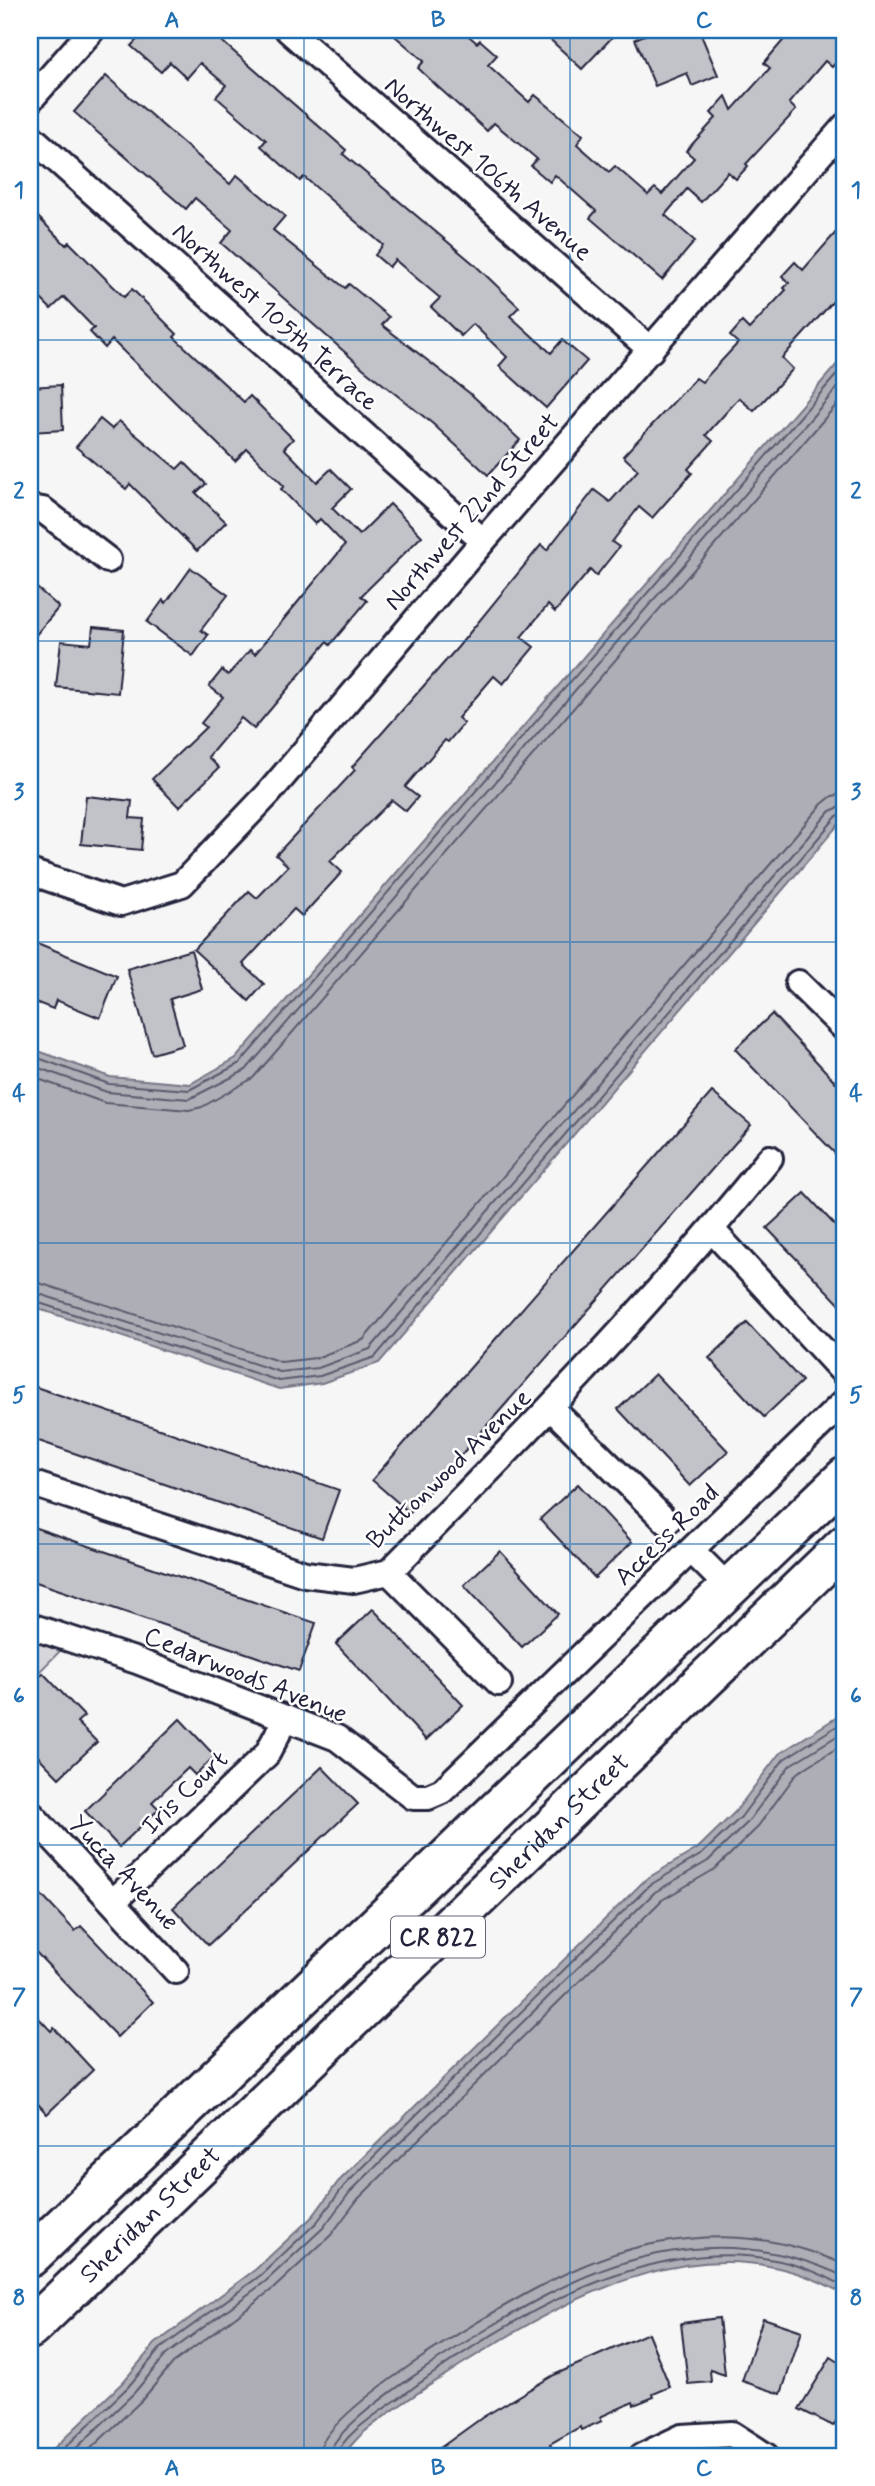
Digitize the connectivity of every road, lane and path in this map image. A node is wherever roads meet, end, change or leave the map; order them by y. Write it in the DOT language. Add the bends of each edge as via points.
graph roads {
  1 [pos="92,30"];
  2 [pos="288,30"];
  3 [pos="30,100"];
  4 [pos="845,126"];
  5 [pos="30,136"];
  6 [pos="651,350"];
  7 [pos="30,508"];
  8 [pos="483,541"];
  9 [pos="108,560"];
  10 [pos="30,872"];
  11 [pos="798,983"];
  12 [pos="845,1029"];
  13 [pos="770,1158"];
  14 [pos="712,1230"];
  15 [pos="845,1374"];
  16 [pos="845,1401"];
  17 [pos="551,1408"];
  18 [pos="845,1477"];
  19 [pos="30,1483"];
  20 [pos="667,1522"];
  21 [pos="845,1545"];
  22 [pos="692,1551"];
  23 [pos="389,1572"];
  24 [pos="729,1588"];
  25 [pos="30,1626"];
  26 [pos="499,1684"];
  27 [pos="286,1718"];
  28 [pos="428,1797"];
  29 [pos="30,1813"];
  30 [pos="113,1902"];
  31 [pos="176,1971"];
  32 [pos="30,2257"];
  33 [pos="30,2329"];
  34 [pos="642,2456"];
  35 [pos="766,2456"];
  1 -- 3 [label="street"];
  2 -- 6 [label="street, Northwest 106th Avenue"];
  4 -- 6 [label="street, Northwest 22nd Street"];
  5 -- 8 [label="street, Northwest 105th Terrace"];
  6 -- 8 [label="street, Northwest 22nd Street"];
  7 -- 9 [label="street" via="43,510"];
  8 -- 10 [label="street, Northwest 22nd Street" via="268,793 182,884 121,903"];
  11 -- 12 [label="street"];
  13 -- 14 [label="street, Buttonwood Avenue"];
  14 -- 15 [label="street"];
  14 -- 17 [label="street, Buttonwood Avenue"];
  16 -- 22 [label="street, Access Road"];
  17 -- 20 [label="street"];
  17 -- 23 [label="street, Buttonwood Avenue"];
  18 -- 24 [label="main road, Sheridan Street / CR 822"];
  19 -- 23 [label="street, Buttonwood Avenue" via="305,1574 354,1580"];
  21 -- 33 [label="main road, Sheridan Street / CR 822"];
  22 -- 24 [label="street"];
  22 -- 28 [label="street, Access Road" via="442,1791"];
  23 -- 26 [label="street"];
  24 -- 32 [label="main road, Sheridan Street / CR 822"];
  25 -- 27 [label="street, Cedarwoods Avenue"];
  27 -- 28 [label="street, Cedarwoods Avenue" via="337,1738 413,1797"];
  27 -- 30 [label="street, Iris Court" via="267,1754"];
  29 -- 30 [label="street, Yucca Avenue"];
  30 -- 31 [label="street, Yucca Avenue"];
  34 -- 35 [label="street" via="682,2437 732,2434"];
}
